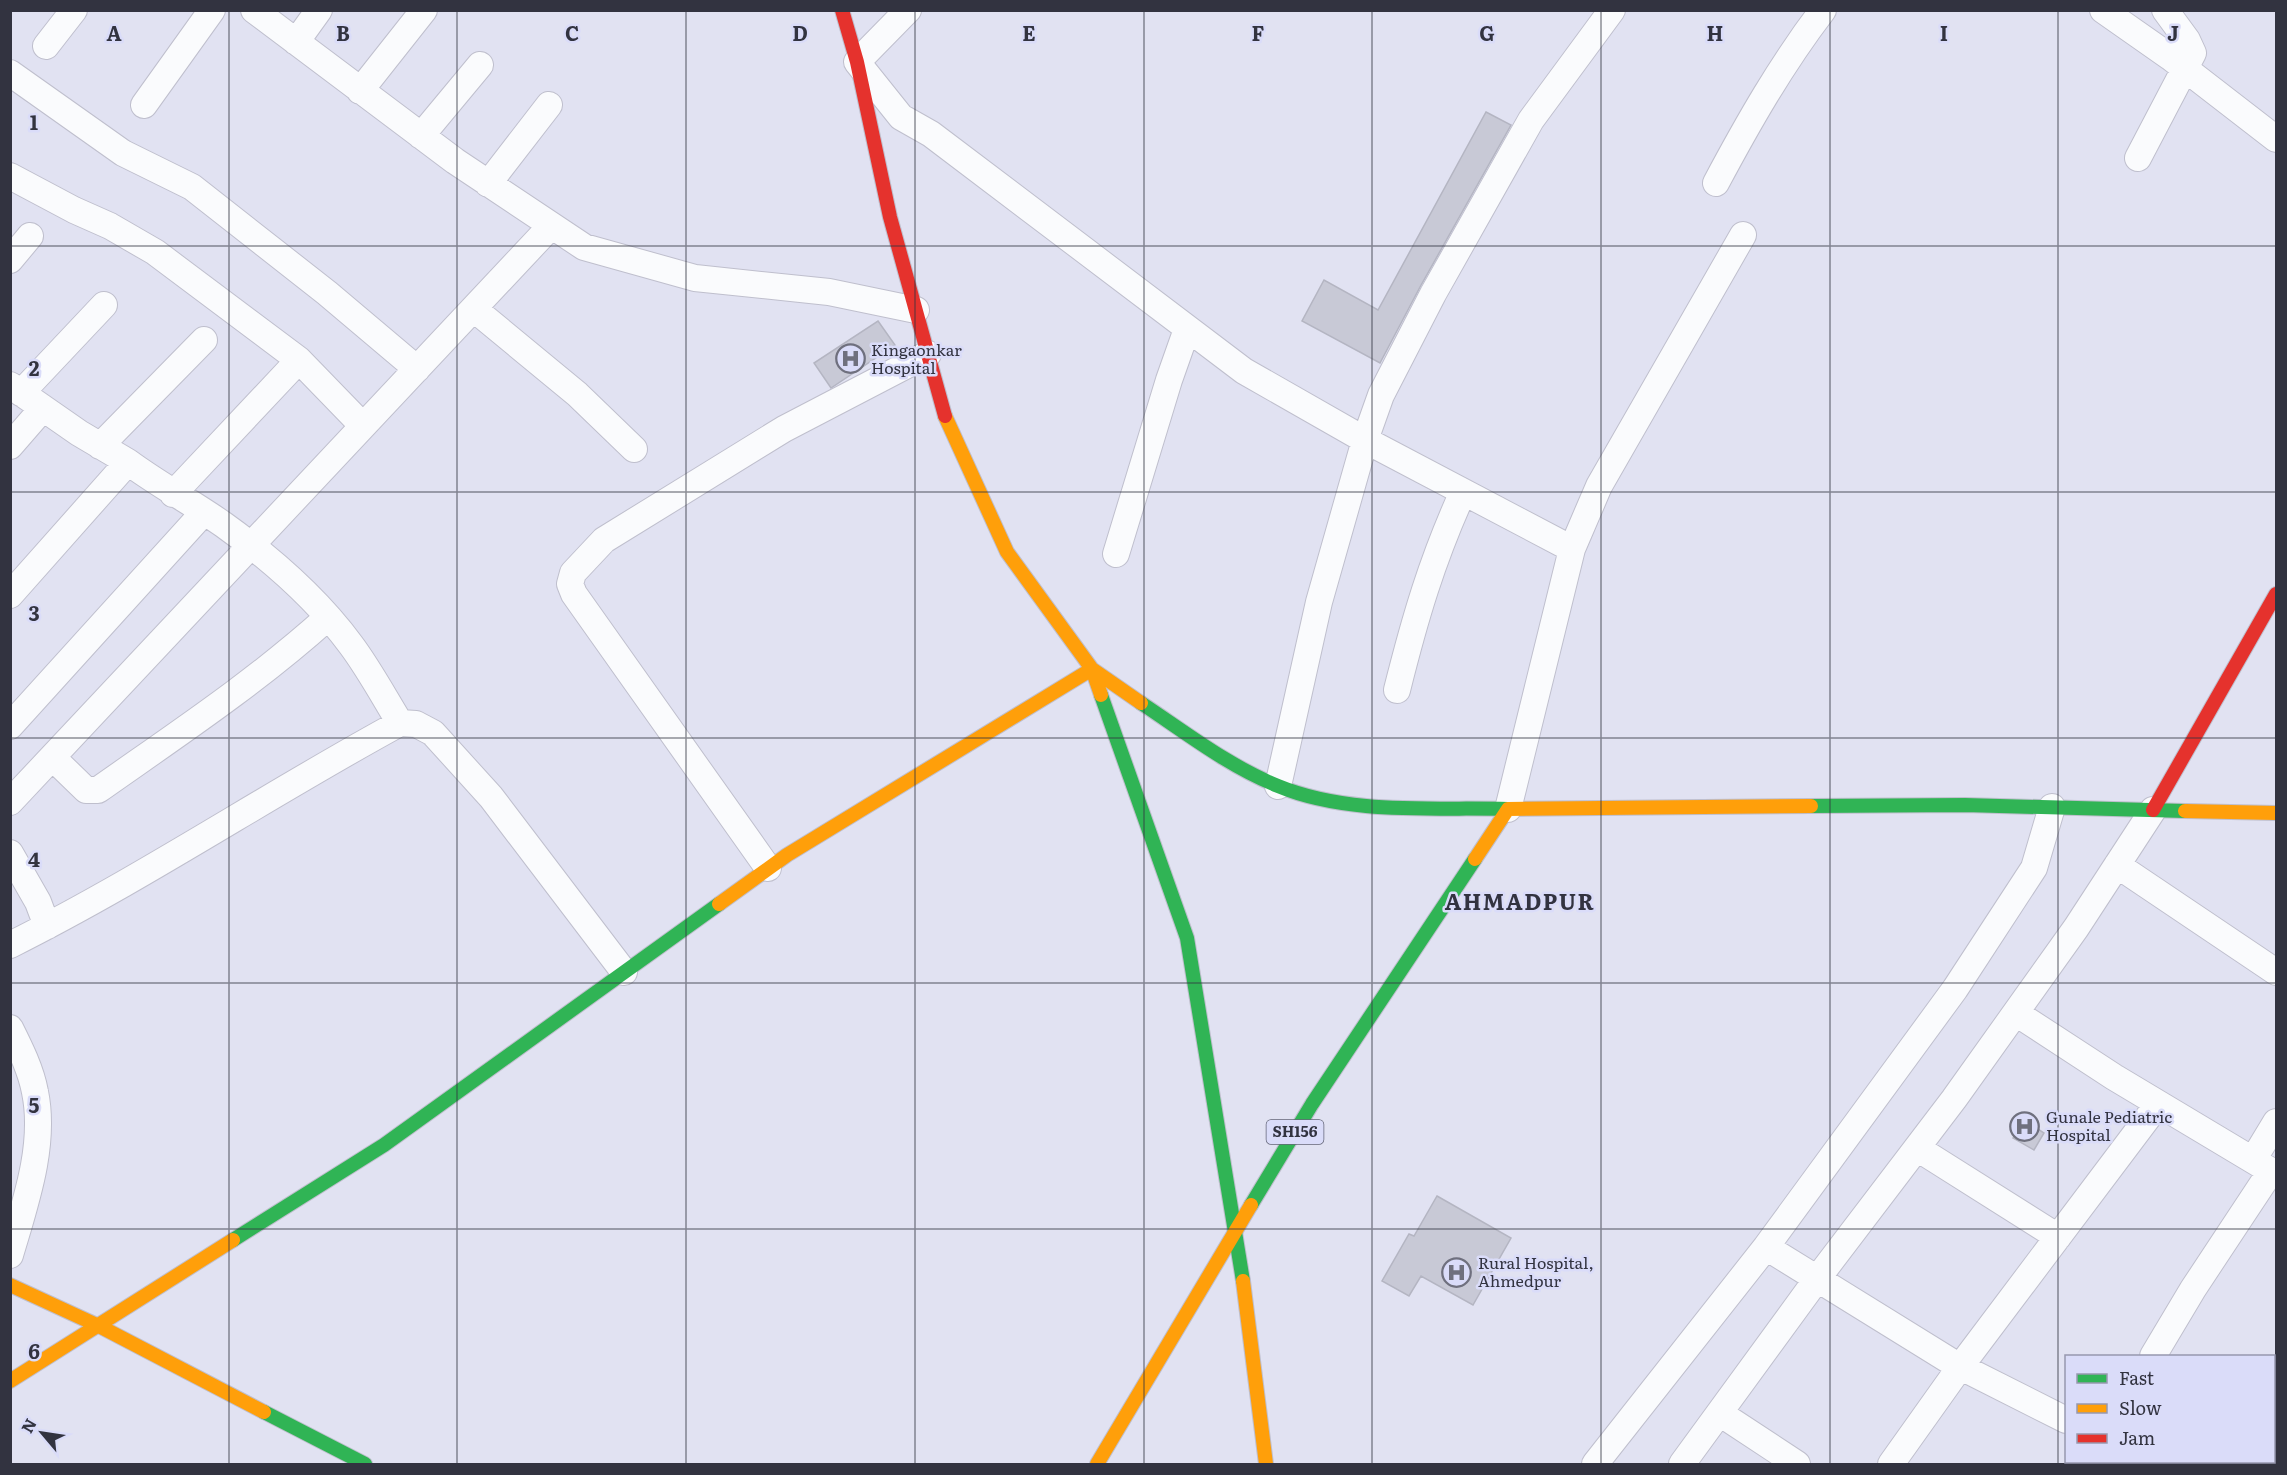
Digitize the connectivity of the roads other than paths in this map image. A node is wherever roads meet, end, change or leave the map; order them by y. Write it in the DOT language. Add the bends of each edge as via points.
graph roads {
  1 [pos="74,10"];
  2 [pos="212,10"];
  3 [pos="254,10"];
  4 [pos="319,10"];
  5 [pos="424,10"];
  6 [pos="842,10"];
  7 [pos="908,10"];
  8 [pos="1612,10"];
  9 [pos="1823,10"];
  10 [pos="2103,10"];
  11 [pos="2165,10"];
  12 [pos="296,42"];
  13 [pos="46,46"];
  14 [pos="857,62"];
  15 [pos="480,65"];
  16 [pos="2185,68"];
  17 [pos="10,73"];
  18 [pos="360,91"];
  19 [pos="144,105"];
  20 [pos="549,105"];
  21 [pos="2273,129"];
  22 [pos="421,136"];
  23 [pos="2138,158"];
  24 [pos="10,176"];
  25 [pos="1716,183"];
  26 [pos="488,184"];
  27 [pos="550,227"];
  28 [pos="1743,235"];
  29 [pos="30,236"];
  30 [pos="10,260"];
  31 [pos="104,305"];
  32 [pos="474,309"];
  33 [pos="916,310"];
  34 [pos="1187,330"];
  35 [pos="204,340"];
  36 [pos="928,354"];
  37 [pos="299,360"];
  38 [pos="417,369"];
  39 [pos="16,389"];
  40 [pos="43,408"];
  41 [pos="363,426"];
  42 [pos="1365,440"];
  43 [pos="10,446"];
  44 [pos="100,446"];
  45 [pos="634,449"];
  46 [pos="128,462"];
  47 [pos="1463,492"];
  48 [pos="173,494"];
  49 [pos="204,512"];
  50 [pos="250,546"];
  51 [pos="1572,549"];
  52 [pos="1116,554"];
  53 [pos="2277,594"];
  54 [pos="10,595"];
  55 [pos="327,618"];
  56 [pos="1092,669"];
  57 [pos="1397,690"];
  58 [pos="400,723"];
  59 [pos="10,726"];
  60 [pos="53,758"];
  61 [pos="1278,786"];
  62 [pos="10,802"];
  63 [pos="2052,807"];
  64 [pos="1508,808"];
  65 [pos="2153,810"];
  66 [pos="2277,813"];
  67 [pos="10,853"];
  68 [pos="2117,865"];
  69 [pos="768,868"];
  70 [pos="47,927"];
  71 [pos="10,945"];
  72 [pos="624,972"];
  73 [pos="2277,972"];
  74 [pos="2016,1013"];
  75 [pos="10,1028"];
  76 [pos="2158,1104"];
  77 [pos="2277,1122"];
  78 [pos="1917,1148"];
  79 [pos="2267,1169"];
  80 [pos="1237,1230"];
  81 [pos="2058,1237"];
  82 [pos="1766,1247"];
  83 [pos="10,1255"];
  84 [pos="1817,1279"];
  85 [pos="10,1285"];
  86 [pos="99,1326"];
  87 [pos="2154,1355"];
  88 [pos="1960,1367"];
  89 [pos="10,1381"];
  90 [pos="1721,1414"];
  91 [pos="2065,1419"];
  92 [pos="363,1464"];
  93 [pos="1097,1464"];
  94 [pos="1266,1464"];
  95 [pos="1595,1464"];
  96 [pos="1682,1464"];
  97 [pos="1797,1464"];
  98 [pos="1891,1464"];
  1 -- 13 [label="street"];
  2 -- 19 [label="street"];
  3 -- 12 [label="street"];
  4 -- 12 [label="street"];
  5 -- 18 [label="street"];
  6 -- 14 [label="main road"];
  7 -- 14 [label="street"];
  8 -- 42 [label="street" via="1531,120 1422,314 1381,395"];
  9 -- 25 [label="street" via="1753,113"];
  10 -- 16 [label="street"];
  11 -- 16 [label="street" via="2193,53"];
  12 -- 18 [label="street"];
  14 -- 33 [label="main road" via="890,217"];
  14 -- 34 [label="street" via="901,117 931,134"];
  15 -- 22 [label="street"];
  16 -- 21 [label="street"];
  16 -- 23 [label="street"];
  17 -- 38 [label="street" via="123,153 192,188"];
  18 -- 22 [label="street"];
  20 -- 26 [label="street"];
  22 -- 26 [label="street"];
  24 -- 37 [label="street" via="155,252"];
  26 -- 27 [label="street"];
  27 -- 32 [label="street"];
  27 -- 33 [label="street" via="584,247 695,278 829,292"];
  28 -- 51 [label="street" via="1599,486"];
  29 -- 30 [label="street"];
  31 -- 39 [label="street"];
  32 -- 38 [label="street"];
  32 -- 45 [label="street" via="577,394"];
  33 -- 36 [label="main road"];
  34 -- 42 [label="street" via="1244,372"];
  34 -- 52 [label="street" via="1168,380"];
  35 -- 44 [label="street"];
  36 -- 56 [label="main road" via="947,423 1007,552"];
  36 -- 69 [label="street" via="784,429 604,540 573,573 570,584 574,594"];
  37 -- 41 [label="street"];
  37 -- 48 [label="street"];
  38 -- 41 [label="street"];
  39 -- 40 [label="street"];
  40 -- 43 [label="street"];
  40 -- 44 [label="street"];
  41 -- 50 [label="street"];
  42 -- 47 [label="street"];
  42 -- 61 [label="street" via="1319,602"];
  44 -- 46 [label="street"];
  46 -- 48 [label="street"];
  46 -- 54 [label="street"];
  47 -- 51 [label="street"];
  47 -- 57 [label="street" via="1436,551 1418,605"];
  48 -- 49 [label="street"];
  49 -- 50 [label="street"];
  49 -- 59 [label="street"];
  50 -- 55 [label="street"];
  50 -- 60 [label="street"];
  51 -- 64 [label="street"];
  53 -- 65 [label="main road"];
  55 -- 58 [label="street" via="351,645"];
  55 -- 60 [label="street" via="224,701 98,790 86,790"];
  56 -- 61 [label="main road" via="1220,756"];
  56 -- 69 [label="main road"];
  56 -- 80 [label="main road" via="1187,938"];
  58 -- 70 [label="street"];
  58 -- 72 [label="street" via="416,724 433,733 491,797"];
  60 -- 62 [label="street"];
  61 -- 64 [label="main road" via="1330,801"];
  63 -- 64 [label="main road"];
  63 -- 65 [label="main road"];
  63 -- 82 [label="street" via="2034,868 1956,989"];
  64 -- 80 [label="main road, SH156" via="1312,1104"];
  65 -- 66 [label="main road"];
  65 -- 68 [label="street"];
  67 -- 70 [label="street" via="38,902"];
  68 -- 73 [label="street"];
  68 -- 74 [label="street"];
  69 -- 72 [label="main road"];
  70 -- 71 [label="street"];
  72 -- 86 [label="main road" via="384,1146"];
  74 -- 76 [label="street"];
  74 -- 78 [label="street"];
  75 -- 83 [label="street" via="35,1092 38,1127 33,1169"];
  76 -- 79 [label="street"];
  76 -- 81 [label="street"];
  77 -- 79 [label="street"];
  78 -- 81 [label="street"];
  78 -- 84 [label="street"];
  79 -- 87 [label="street"];
  80 -- 93 [label="main road, SH156"];
  80 -- 94 [label="main road"];
  81 -- 88 [label="street"];
  82 -- 84 [label="street"];
  82 -- 95 [label="street"];
  84 -- 88 [label="street"];
  84 -- 90 [label="street"];
  85 -- 86 [label="main road"];
  86 -- 89 [label="main road"];
  86 -- 92 [label="main road"];
  88 -- 91 [label="street"];
  88 -- 98 [label="street"];
  90 -- 96 [label="street"];
  90 -- 97 [label="street"];
}
